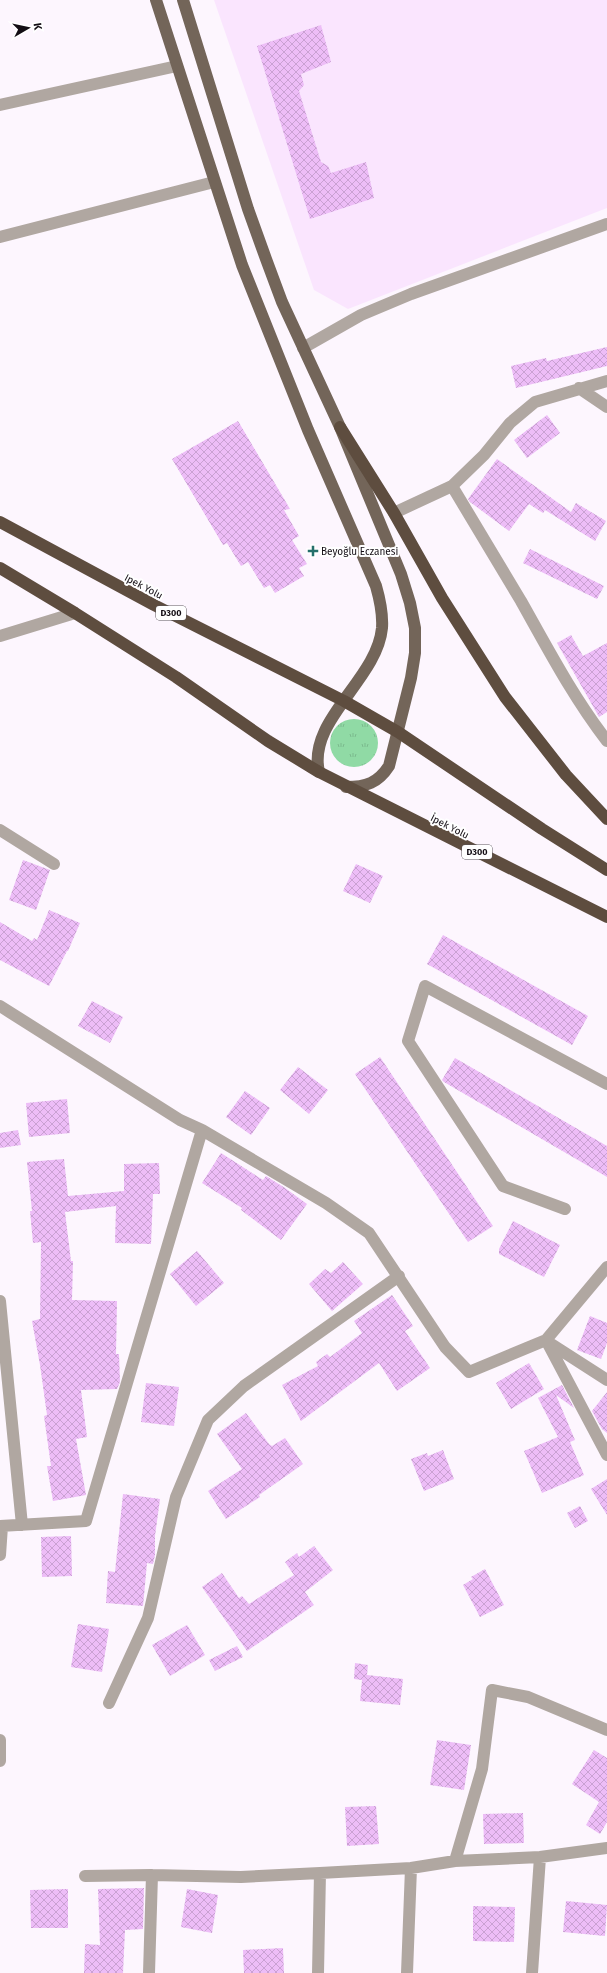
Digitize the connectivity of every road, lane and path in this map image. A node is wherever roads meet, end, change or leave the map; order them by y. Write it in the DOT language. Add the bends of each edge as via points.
graph roads {
  1 [pos="156,0"];
  2 [pos="183,0"];
  3 [pos="177,66"];
  4 [pos="0,105"];
  5 [pos="214,182"];
  6 [pos="607,224"];
  7 [pos="0,237"];
  8 [pos="303,348"];
  9 [pos="607,381"];
  10 [pos="579,388"];
  11 [pos="607,407"];
  12 [pos="340,427"];
  13 [pos="452,486"];
  14 [pos="394,513"];
  15 [pos="0,522"];
  16 [pos="0,568"];
  17 [pos="75,613"];
  18 [pos="0,636"];
  19 [pos="344,701"];
  20 [pos="398,732"];
  21 [pos="607,741"];
  22 [pos="319,772"];
  23 [pos="346,787"];
  24 [pos="607,820"];
  25 [pos="0,830"];
  26 [pos="54,864"];
  27 [pos="607,870"];
  28 [pos="607,918"];
  29 [pos="0,1006"];
  30 [pos="607,1084"];
  31 [pos="202,1130"];
  32 [pos="565,1209"];
  33 [pos="607,1267"];
  34 [pos="399,1276"];
  35 [pos="0,1300"];
  36 [pos="546,1340"];
  37 [pos="607,1380"];
  38 [pos="607,1455"];
  39 [pos="22,1525"];
  40 [pos="1,1526"];
  41 [pos="0,1555"];
  42 [pos="110,1703"];
  43 [pos="607,1730"];
  44 [pos="0,1740"];
  45 [pos="0,1761"];
  46 [pos="607,1848"];
  47 [pos="540,1857"];
  48 [pos="455,1861"];
  49 [pos="411,1868"];
  50 [pos="320,1873"];
  51 [pos="152,1875"];
  52 [pos="84,1876"];
  53 [pos="149,1973"];
  54 [pos="318,1973"];
  55 [pos="407,1973"];
  56 [pos="532,1973"];
  1 -- 3 [label="main road"];
  2 -- 8 [label="main road" via="251,216 282,302"];
  3 -- 4 [label="street"];
  3 -- 5 [label="main road"];
  5 -- 7 [label="street"];
  5 -- 19 [label="main road" via="260,313 376,586 382,613 382,629 365,672"];
  6 -- 8 [label="street" via="411,294 361,315"];
  8 -- 12 [label="main road"];
  9 -- 10 [label="street"];
  10 -- 11 [label="street"];
  10 -- 13 [label="street" via="541,400 523,411 471,469"];
  12 -- 14 [label="highway"];
  12 -- 20 [label="main road" via="400,574 415,628 415,653"];
  13 -- 14 [label="street"];
  13 -- 21 [label="street" via="566,682"];
  14 -- 24 [label="highway" via="442,598 505,697 566,775"];
  15 -- 19 [label="highway, Ipek Yolu / D300" via="154,605"];
  16 -- 17 [label="highway"];
  17 -- 18 [label="street"];
  17 -- 22 [label="highway"];
  19 -- 20 [label="highway"];
  19 -- 22 [label="main road" via="319,747"];
  20 -- 23 [label="main road" via="389,766 382,777 369,784"];
  20 -- 27 [label="highway"];
  22 -- 23 [label="highway"];
  23 -- 28 [label="highway, İpek Yolu / D300"];
  25 -- 26 [label="street"];
  29 -- 31 [label="street" via="180,1120"];
  30 -- 32 [label="street" via="425,986 408,1041 503,1186"];
  31 -- 34 [label="street" via="326,1203 369,1233"];
  31 -- 39 [label="street" via="86,1521"];
  33 -- 36 [label="street"];
  34 -- 36 [label="street" via="445,1346 469,1372"];
  34 -- 42 [label="street" via="244,1386 208,1420 176,1497 148,1618"];
  35 -- 39 [label="street"];
  36 -- 37 [label="street"];
  36 -- 38 [label="street"];
  39 -- 40 [label="street"];
  40 -- 41 [label="street"];
  43 -- 48 [label="street" via="528,1697 492,1690 482,1769"];
  44 -- 45 [label="street"];
  46 -- 47 [label="street"];
  47 -- 48 [label="street"];
  47 -- 56 [label="street"];
  48 -- 49 [label="street"];
  49 -- 50 [label="street"];
  49 -- 55 [label="street"];
  50 -- 51 [label="street" via="241,1877"];
  50 -- 54 [label="street"];
  51 -- 52 [label="street"];
  51 -- 53 [label="street"];
}
